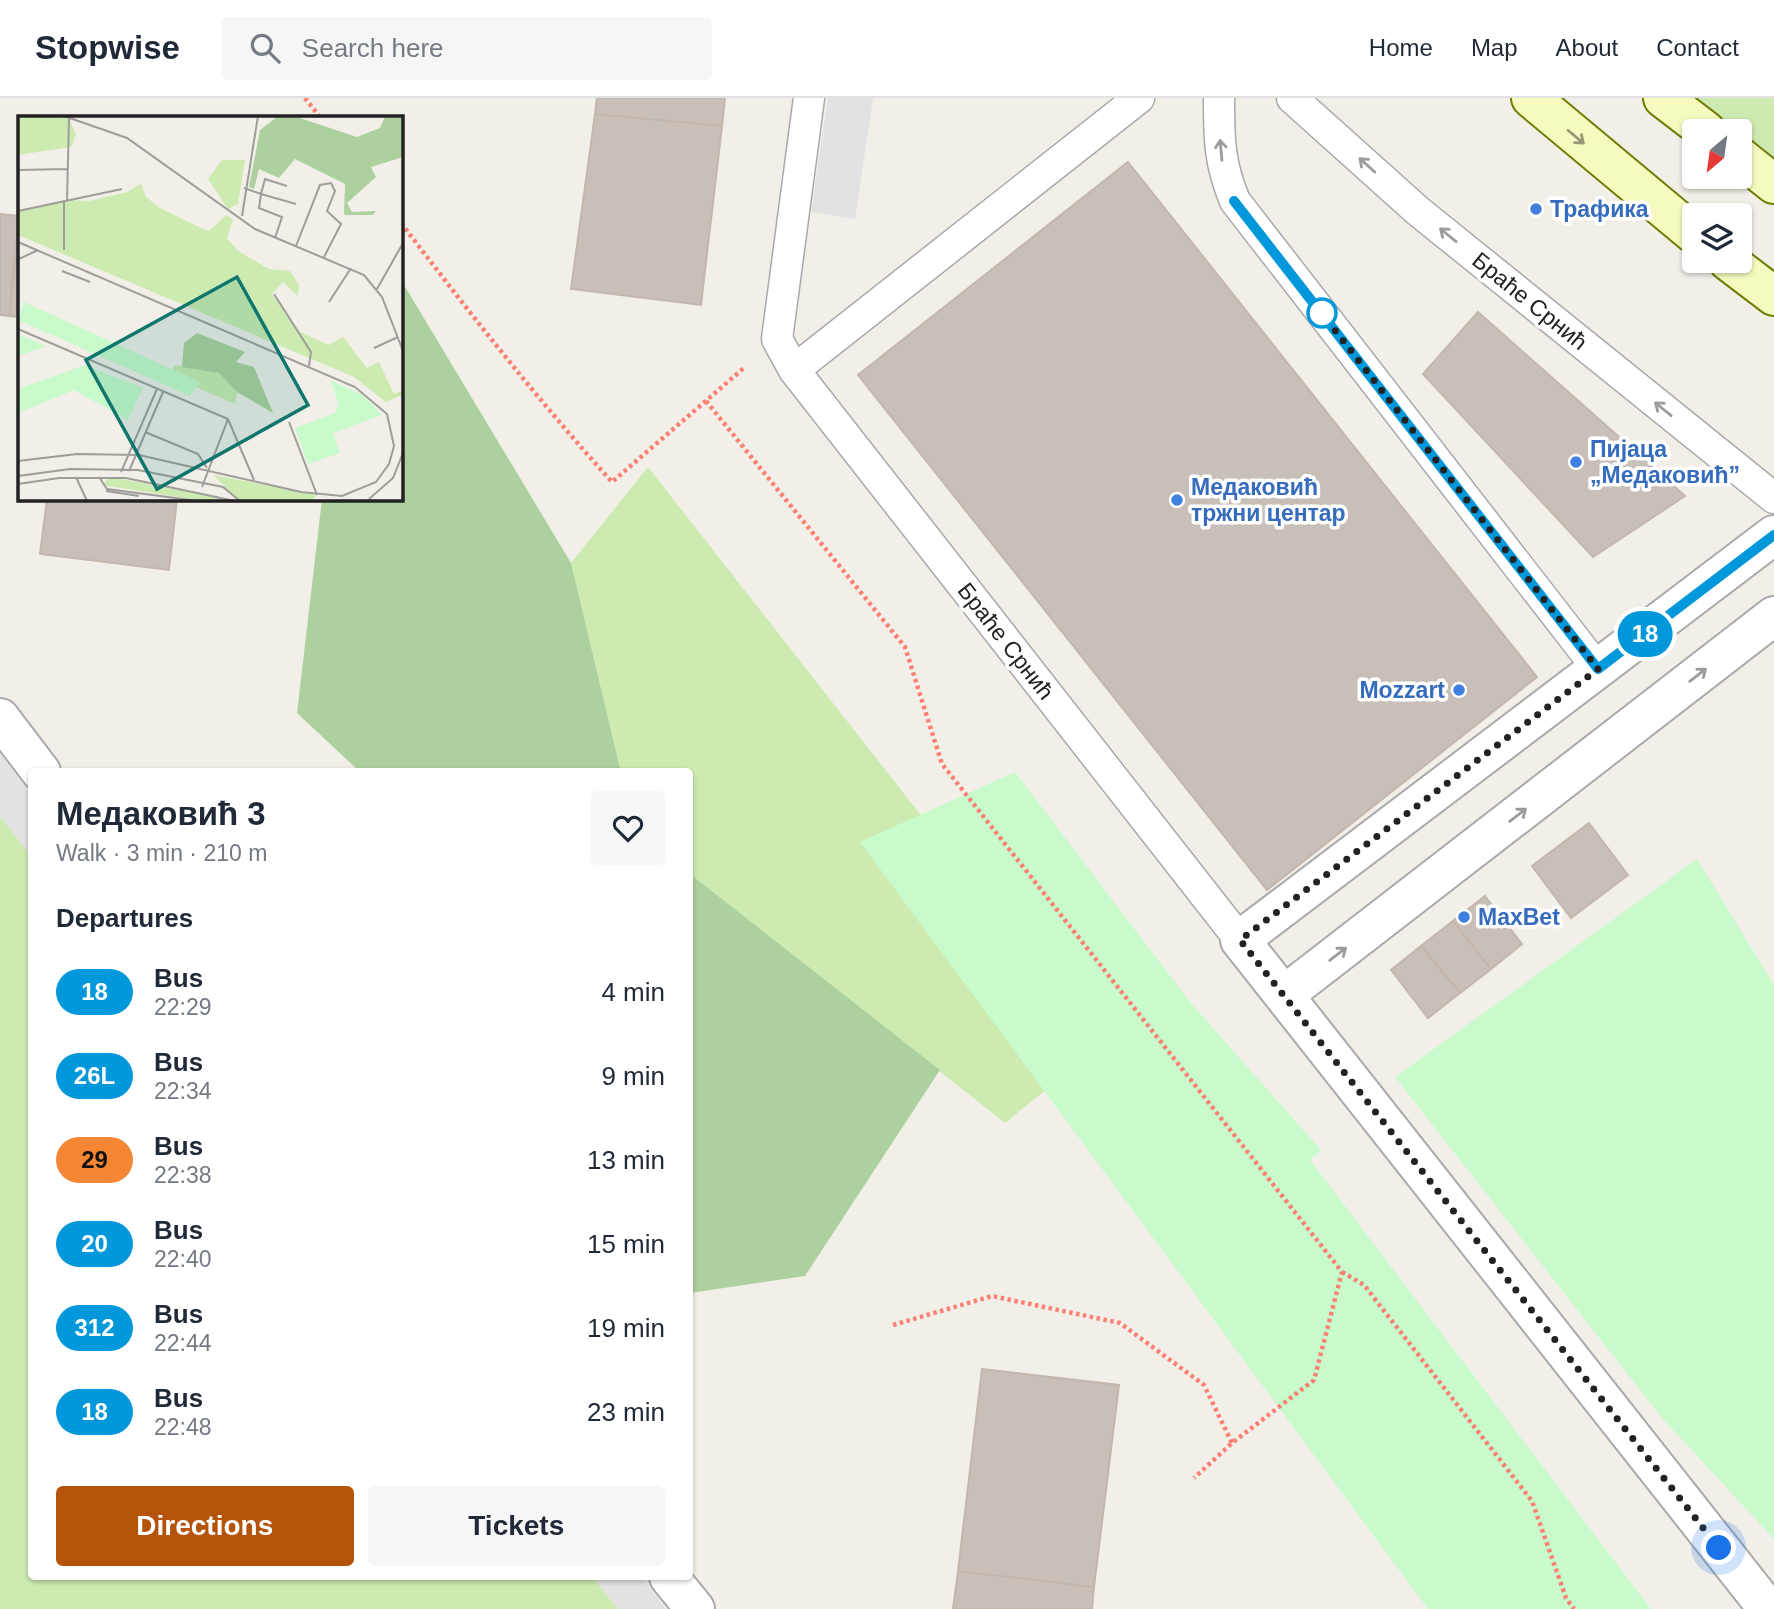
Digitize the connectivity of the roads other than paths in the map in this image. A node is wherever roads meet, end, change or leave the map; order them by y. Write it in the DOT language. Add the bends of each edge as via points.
graph roads {
  1 [pos="809,98"];
  2 [pos="1139,98"];
  3 [pos="1219,98"];
  4 [pos="1292,98"];
  5 [pos="1531,98"];
  6 [pos="1663,98"];
  7 [pos="1690,119"];
  8 [pos="1752,167"];
  9 [pos="1774,184"];
  10 [pos="1682,224"];
  11 [pos="1744,273"];
  12 [pos="1774,296"];
  13 [pos="794,370"];
  14 [pos="1774,498"];
  15 [pos="1774,535"];
  16 [pos="1774,616"];
  17 [pos="1598,669"];
  18 [pos="0,718"];
  19 [pos="38,768"];
  20 [pos="1240,940"];
  21 [pos="1284,995"];
  22 [pos="671,1580"];
  23 [pos="695,1609"];
  24 [pos="1768,1609"];
  1 -- 13 [label="lane, Браће Срнић" via="777,339"];
  2 -- 13 [label="lane"];
  17 -- 3 [label="lane, one-way" via="1234,201 1219,148"];
  14 -- 4 [label="lane, Браће Срнић, one-way" via="1418,211"];
  5 -- 10 [label="street, one-way"];
  6 -- 7 [label="street"];
  8 -- 9 [label="street"];
  11 -- 12 [label="street"];
  13 -- 20 [label="lane, Браће Срнић"];
  15 -- 17 [label="street"];
  21 -- 16 [label="street, one-way"];
  17 -- 20 [label="street"];
  18 -- 19 [label="street"];
  20 -- 21 [label="street, Браће Срнић"];
  21 -- 24 [label="street, Браће Срнић"];
  22 -- 23 [label="street"];
}
